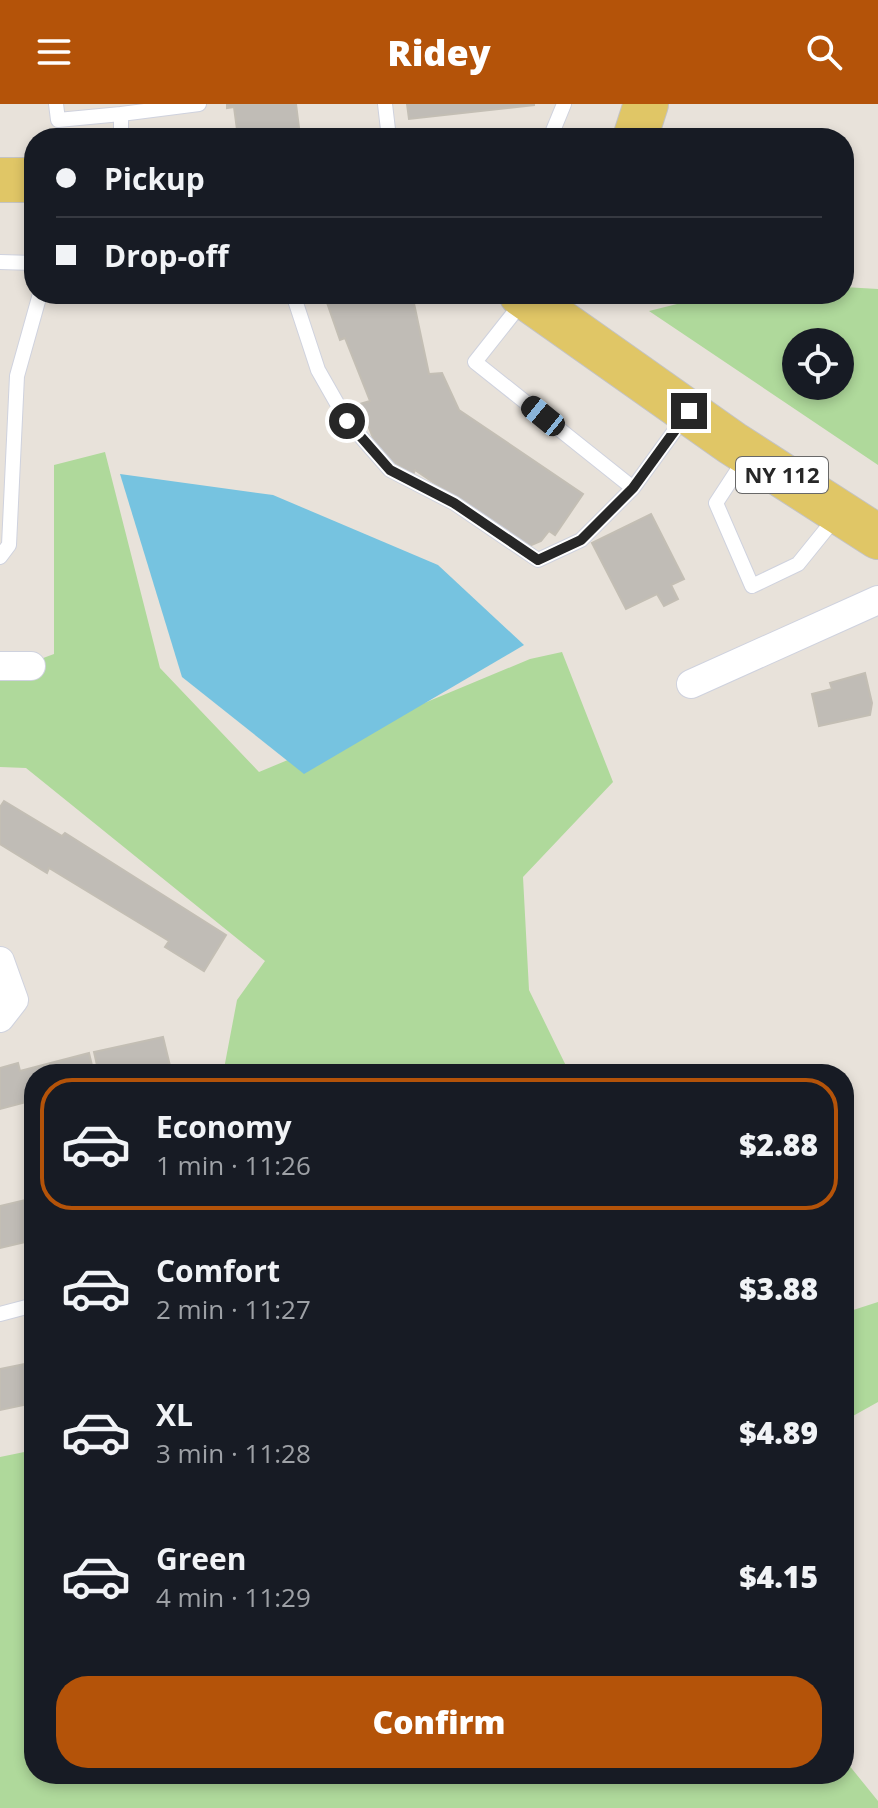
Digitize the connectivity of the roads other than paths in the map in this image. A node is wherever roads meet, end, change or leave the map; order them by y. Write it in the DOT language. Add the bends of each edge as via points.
graph roads {
  1 [pos="56,104"];
  2 [pos="199,104"];
  3 [pos="385,104"];
  4 [pos="564,104"];
  5 [pos="646,104"];
  6 [pos="121,114"];
  7 [pos="121,128"];
  8 [pos="388,128"];
  9 [pos="554,128"];
  10 [pos="638,128"];
  11 [pos="0,180"];
  12 [pos="24,180"];
  13 [pos="0,262"];
  14 [pos="24,263"];
  15 [pos="37,304"];
  16 [pos="296,304"];
  17 [pos="519,304"];
  18 [pos="539,304"];
  19 [pos="689,411"];
  20 [pos="748,453"];
  21 [pos="633,488"];
  22 [pos="840,512"];
  23 [pos="878,537"];
  24 [pos="0,557"];
  25 [pos="878,600"];
  26 [pos="0,666"];
  27 [pos="31,666"];
  28 [pos="691,684"];
  29 [pos="2,971"];
  30 [pos="0,1018"];
  31 [pos="24,1308"];
  32 [pos="0,1314"];
  1 -- 6 [label="lane" via="58,120"];
  2 -- 6 [label="lane"];
  3 -- 8 [label="lane"];
  4 -- 9 [label="lane"];
  5 -- 10 [label="main road"];
  6 -- 7 [label="lane"];
  11 -- 12 [label="main road"];
  13 -- 14 [label="lane"];
  15 -- 24 [label="lane" via="17,376 9,545"];
  16 -- 21 [label="lane" via="318,370 347,421 390,470 454,503 538,560 581,540"];
  17 -- 21 [label="lane" via="475,362"];
  18 -- 19 [label="main road, NY 112"];
  19 -- 20 [label="main road, NY 112"];
  19 -- 21 [label="lane"];
  20 -- 22 [label="main road, NY 112"];
  20 -- 22 [label="lane" via="716,503 752,586 798,564"];
  22 -- 23 [label="main road, NY 112"];
  25 -- 28 [label="street"];
  26 -- 27 [label="street"];
  29 -- 30 [label="street" via="14,1000"];
  31 -- 32 [label="lane"];
}
